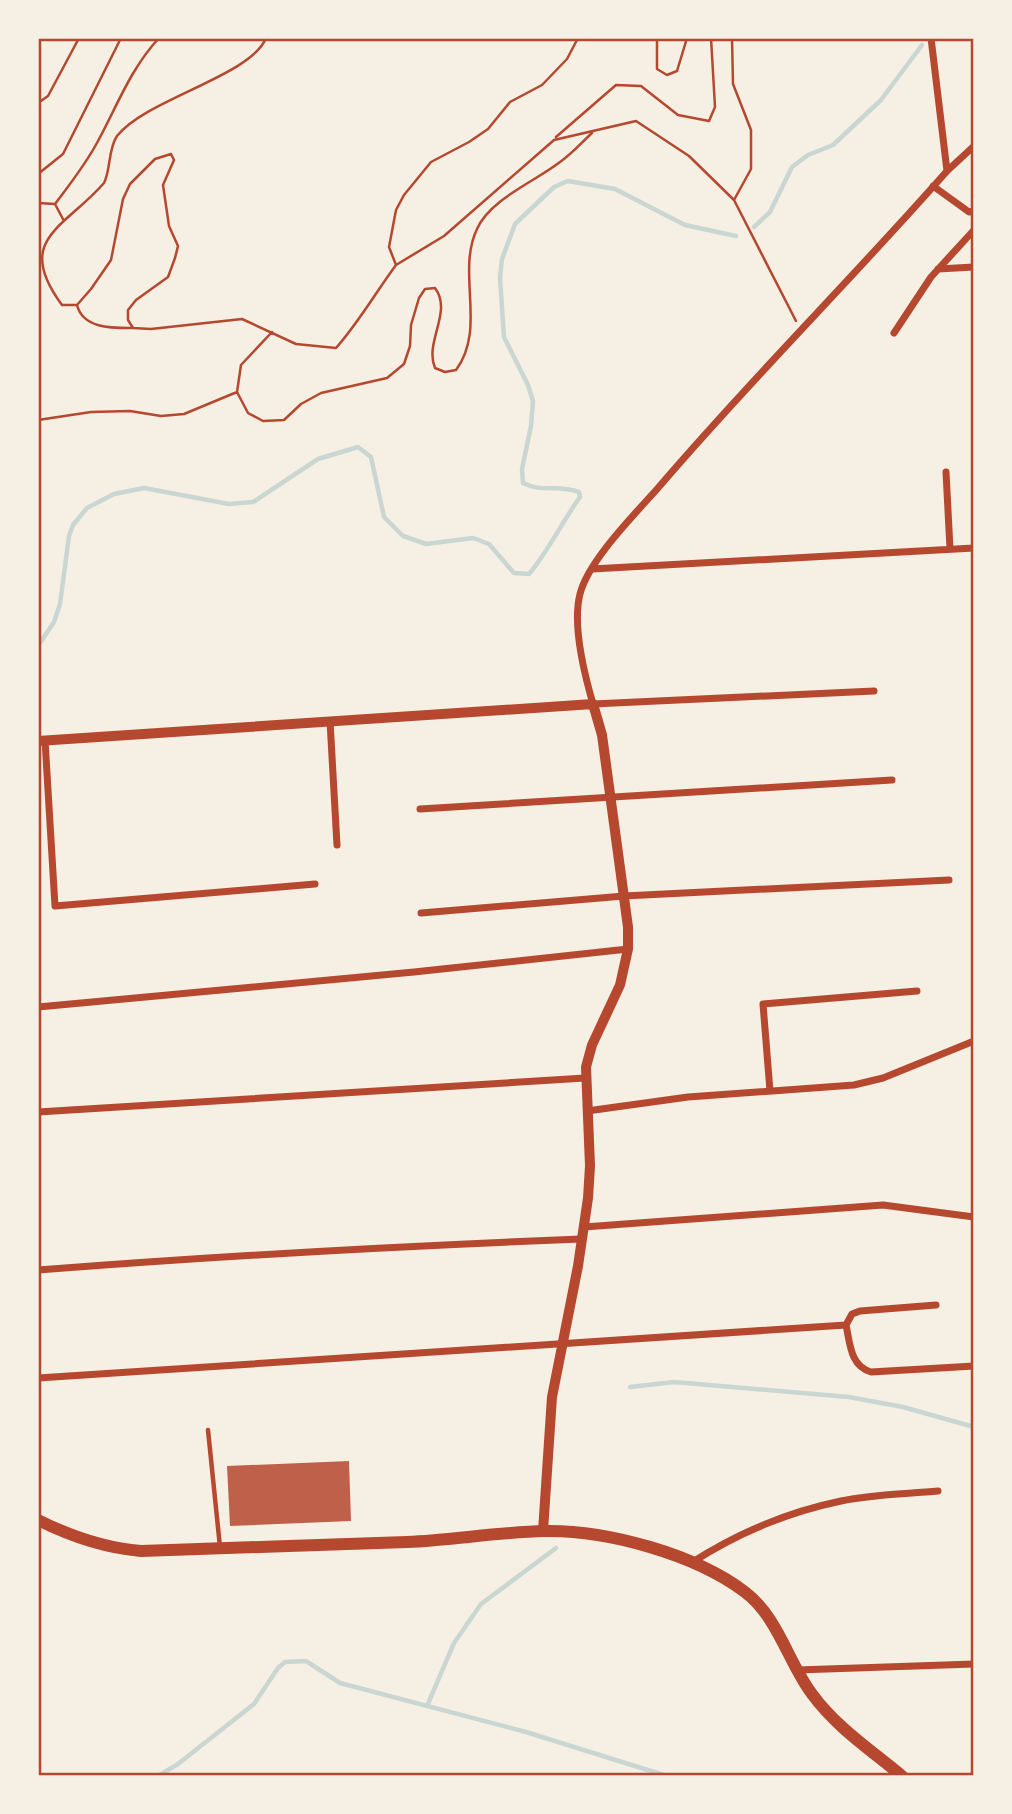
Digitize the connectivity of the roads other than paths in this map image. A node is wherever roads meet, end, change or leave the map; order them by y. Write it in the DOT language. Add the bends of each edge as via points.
graph roads {
  1 [pos="931,38"];
  2 [pos="974,146"];
  3 [pos="947,170"];
  4 [pos="933,186"];
  5 [pos="974,211"];
  6 [pos="974,230"];
  7 [pos="974,267"];
  8 [pos="938,269"];
  9 [pos="894,333"];
  10 [pos="946,472"];
  11 [pos="974,548"];
  12 [pos="950,549"];
  13 [pos="592,569"];
  14 [pos="874,691"];
  15 [pos="593,704"];
  16 [pos="330,721"];
  17 [pos="42,741"];
  18 [pos="892,780"];
  19 [pos="610,796"];
  20 [pos="420,809"];
  21 [pos="337,845"];
  22 [pos="949,880"];
  23 [pos="316,884"];
  24 [pos="624,896"];
  25 [pos="421,913"];
  26 [pos="628,949"];
  27 [pos="917,991"];
  28 [pos="38,1007"];
  29 [pos="974,1041"];
  30 [pos="585,1078"];
  31 [pos="770,1091"];
  32 [pos="587,1111"];
  33 [pos="38,1112"];
  34 [pos="974,1217"];
  35 [pos="584,1227"];
  36 [pos="581,1240"];
  37 [pos="38,1270"];
  38 [pos="936,1305"];
  39 [pos="846,1325"];
  40 [pos="562,1344"];
  41 [pos="974,1366"];
  42 [pos="38,1378"];
  43 [pos="208,1430"];
  44 [pos="938,1491"];
  45 [pos="38,1520"];
  46 [pos="543,1531"];
  47 [pos="220,1548"];
  48 [pos="691,1563"];
  49 [pos="974,1664"];
  50 [pos="796,1670"];
  51 [pos="902,1776"];
  1 -- 3 [label="street"];
  2 -- 3 [label="street"];
  3 -- 4 [label="street"];
  4 -- 5 [label="street"];
  4 -- 13 [label="street" via="684,458"];
  6 -- 8 [label="street"];
  7 -- 8 [label="street"];
  8 -- 9 [label="street"];
  10 -- 12 [label="street"];
  11 -- 12 [label="street"];
  12 -- 13 [label="street"];
  13 -- 15 [label="street" via="580,594 578,617"];
  14 -- 15 [label="street"];
  15 -- 16 [label="street"];
  15 -- 19 [label="street"];
  16 -- 17 [label="street"];
  16 -- 21 [label="street"];
  17 -- 23 [label="street" via="55,906"];
  18 -- 19 [label="street"];
  19 -- 20 [label="street"];
  19 -- 24 [label="street"];
  22 -- 24 [label="street"];
  24 -- 25 [label="street"];
  24 -- 26 [label="street"];
  26 -- 28 [label="street"];
  26 -- 30 [label="street" via="620,985 588,1056"];
  27 -- 31 [label="street" via="763,1004"];
  29 -- 31 [label="street" via="869,1083"];
  30 -- 32 [label="street"];
  30 -- 33 [label="street"];
  31 -- 32 [label="street"];
  32 -- 35 [label="street" via="590,1182"];
  34 -- 35 [label="street" via="883,1205"];
  35 -- 36 [label="street"];
  36 -- 37 [label="street" via="171,1259"];
  36 -- 40 [label="street"];
  38 -- 39 [label="street" via="860,1311 852,1314"];
  39 -- 40 [label="street"];
  39 -- 41 [label="street" via="854,1359 863,1370"];
  40 -- 42 [label="street"];
  40 -- 46 [label="street" via="552,1397"];
  43 -- 47 [label="lane"];
  44 -- 48 [label="street" via="816,1507 722,1543"];
  45 -- 47 [label="main road" via="76,1538 121,1549"];
  46 -- 47 [label="main road" via="442,1540"];
  46 -- 48 [label="main road" via="591,1534"];
  48 -- 50 [label="main road" via="746,1593 769,1621"];
  49 -- 50 [label="street"];
  50 -- 51 [label="main road" via="843,1729"];
}
